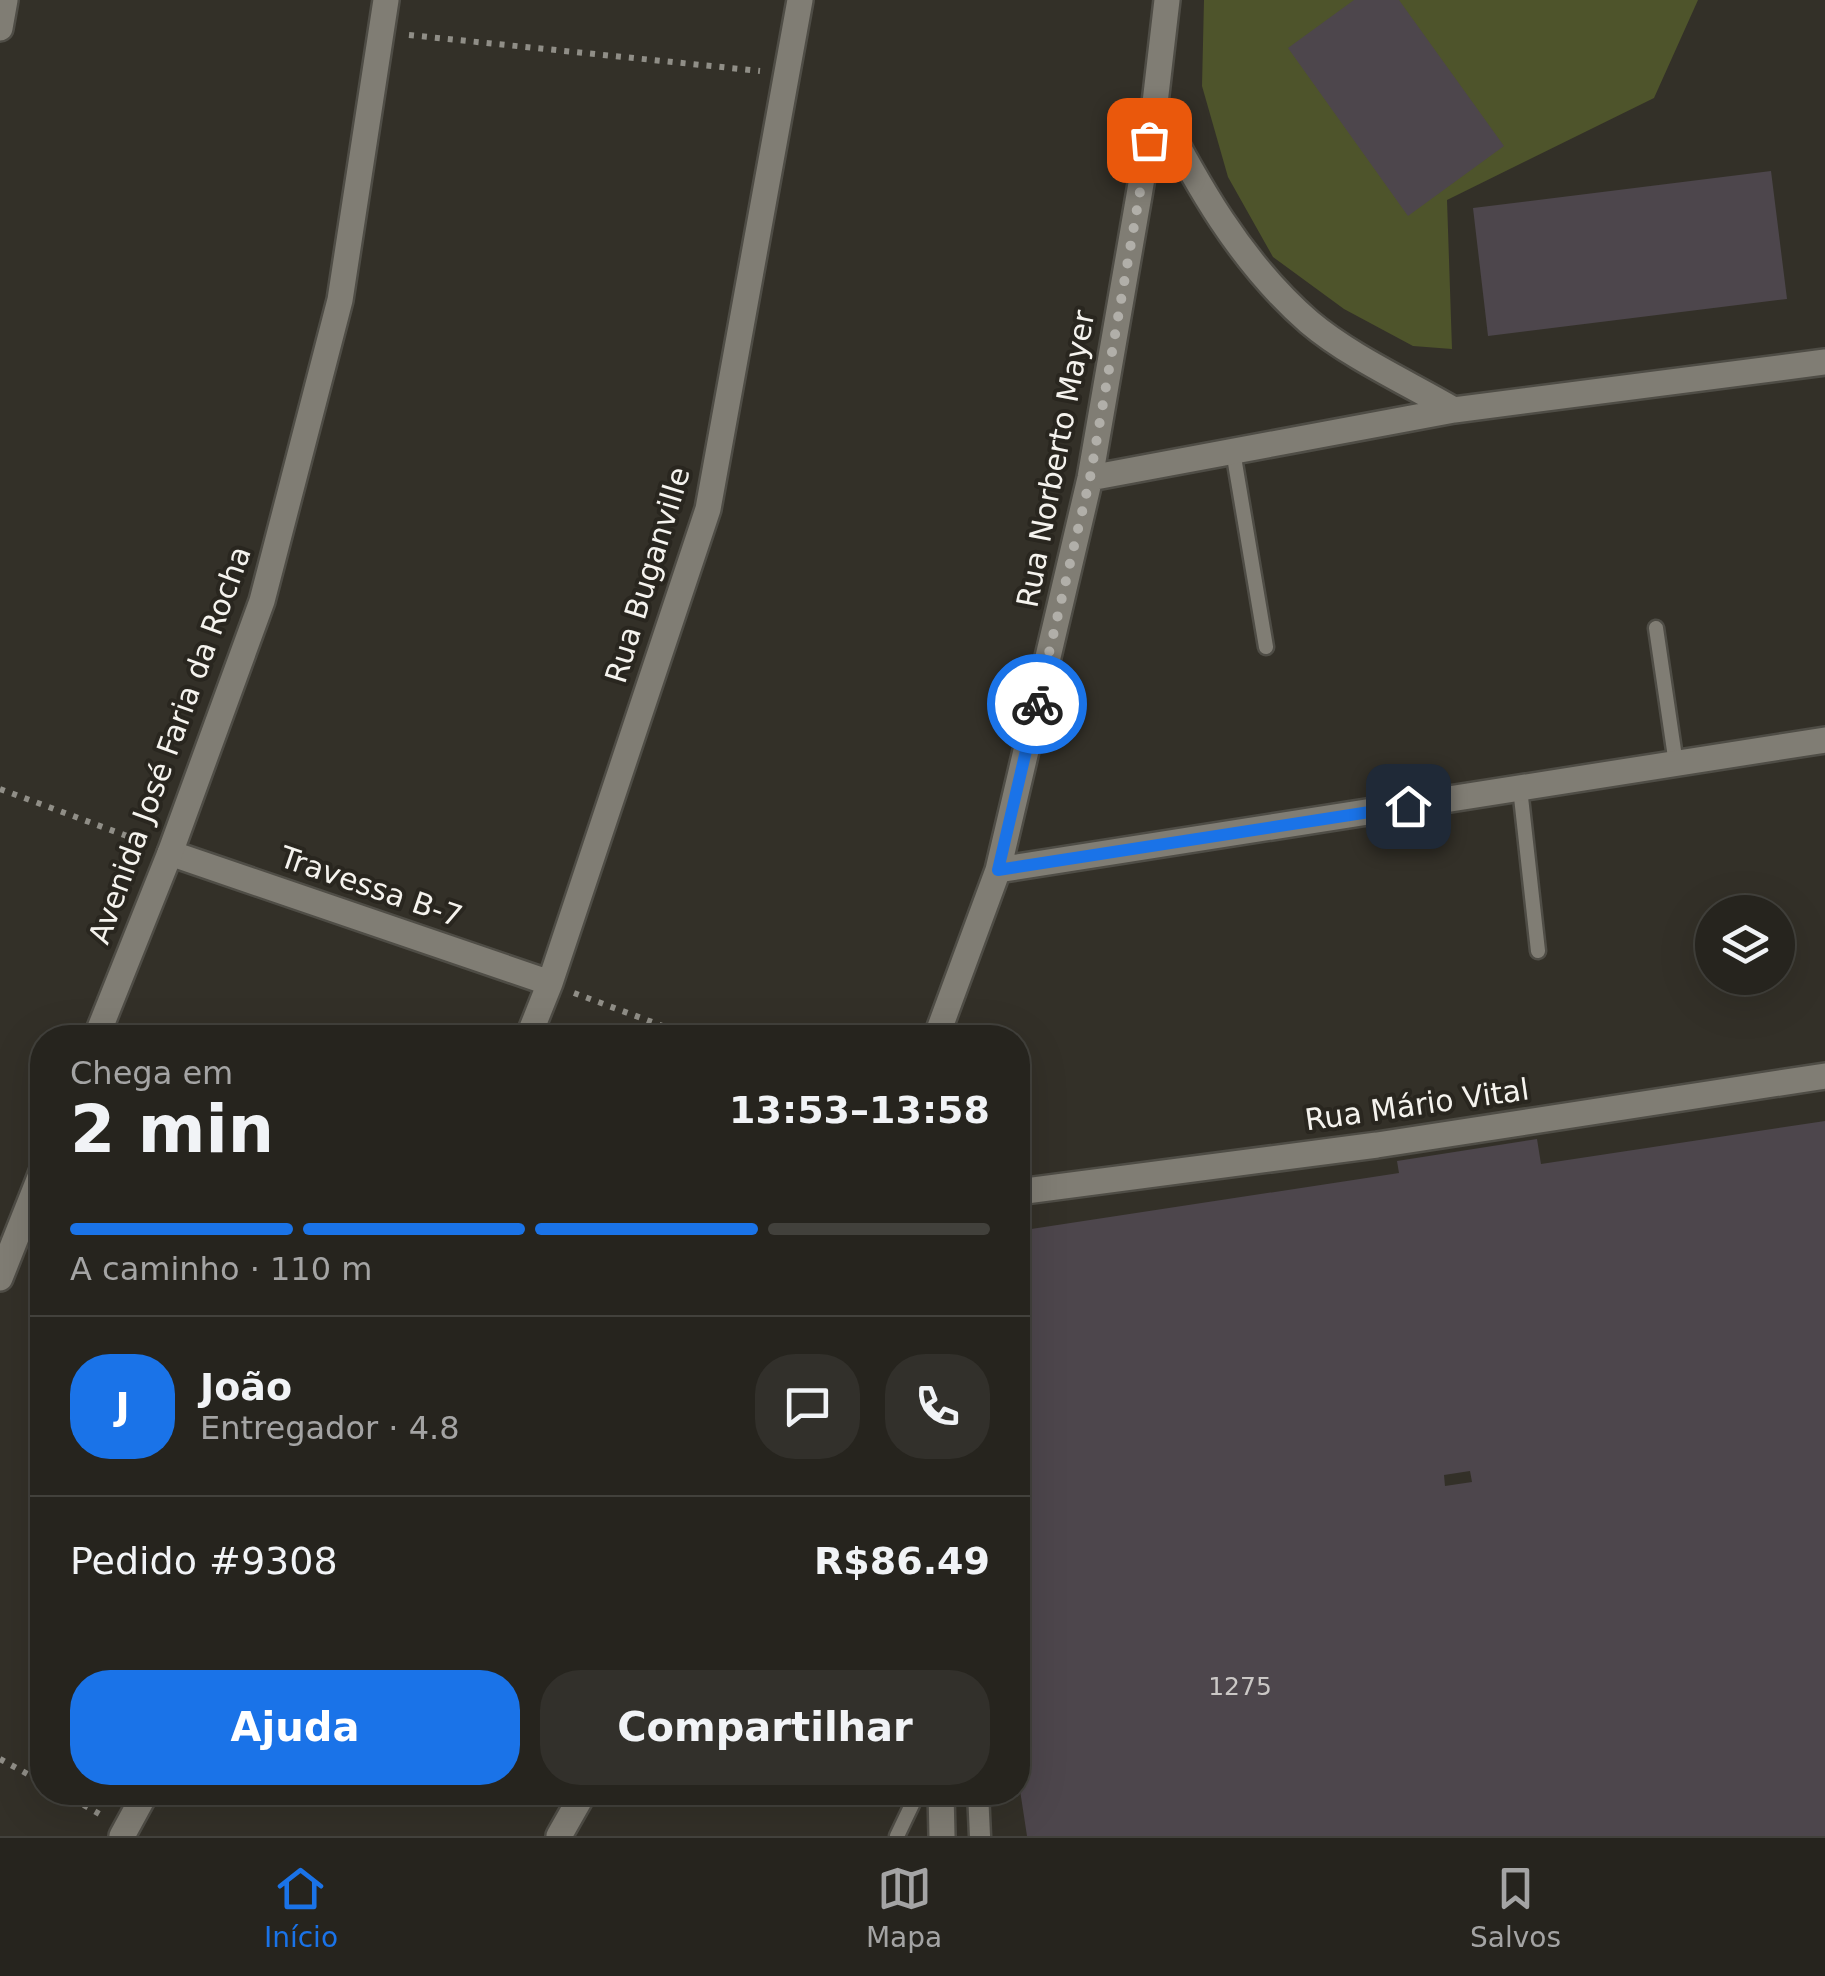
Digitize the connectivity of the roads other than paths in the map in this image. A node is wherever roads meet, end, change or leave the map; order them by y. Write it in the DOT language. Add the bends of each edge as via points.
graph roads {
  1 [pos="4,0"];
  2 [pos="386,0"];
  3 [pos="800,0"];
  4 [pos="1167,0"];
  5 [pos="0,28"];
  6 [pos="1155,103"];
  7 [pos="1825,362"];
  8 [pos="1454,410"];
  9 [pos="1233,451"];
  10 [pos="1090,478"];
  11 [pos="1656,628"];
  12 [pos="1266,646"];
  13 [pos="1825,740"];
  14 [pos="1676,764"];
  15 [pos="1520,788"];
  16 [pos="170,852"];
  17 [pos="998,870"];
  18 [pos="1538,950"];
  19 [pos="550,984"];
  20 [pos="101,1025"];
  21 [pos="533,1025"];
  22 [pos="941,1025"];
  23 [pos="1825,1076"];
  24 [pos="1030,1191"];
  25 [pos="30,1202"];
  26 [pos="0,1278"];
  27 [pos="139,1805"];
  28 [pos="577,1805"];
  29 [pos="912,1805"];
  30 [pos="941,1805"];
  31 [pos="979,1805"];
  32 [pos="124,1832"];
  33 [pos="559,1836"];
  34 [pos="896,1836"];
  35 [pos="942,1836"];
  36 [pos="980,1836"];
  1 -- 5 [label="street"];
  2 -- 16 [label="street, Avenida José Faria da Rocha" via="340,300 262,601"];
  3 -- 19 [label="street, Rua Buganville" via="708,509"];
  4 -- 6 [label="street, Rua Norberto Mayer"];
  6 -- 8 [label="street" via="1199,190 1259,272 1311,324"];
  6 -- 10 [label="street, Rua Norberto Mayer"];
  7 -- 8 [label="street"];
  8 -- 9 [label="street"];
  9 -- 10 [label="street"];
  9 -- 12 [label="lane"];
  10 -- 17 [label="street, Rua Norberto Mayer"];
  11 -- 14 [label="lane"];
  13 -- 14 [label="street"];
  14 -- 15 [label="street"];
  15 -- 17 [label="street"];
  15 -- 18 [label="lane"];
  16 -- 19 [label="street, Travessa B-7"];
  16 -- 20 [label="street, Avenida José Faria da Rocha"];
  17 -- 22 [label="street, Rua Norberto Mayer"];
  19 -- 21 [label="street, Rua Buganville"];
  23 -- 24 [label="street, Rua Mário Vital" via="1413,1149"];
  25 -- 26 [label="street"];
  27 -- 32 [label="street"];
  28 -- 33 [label="street"];
  29 -- 34 [label="lane"];
  30 -- 35 [label="street"];
  31 -- 36 [label="street"];
}
